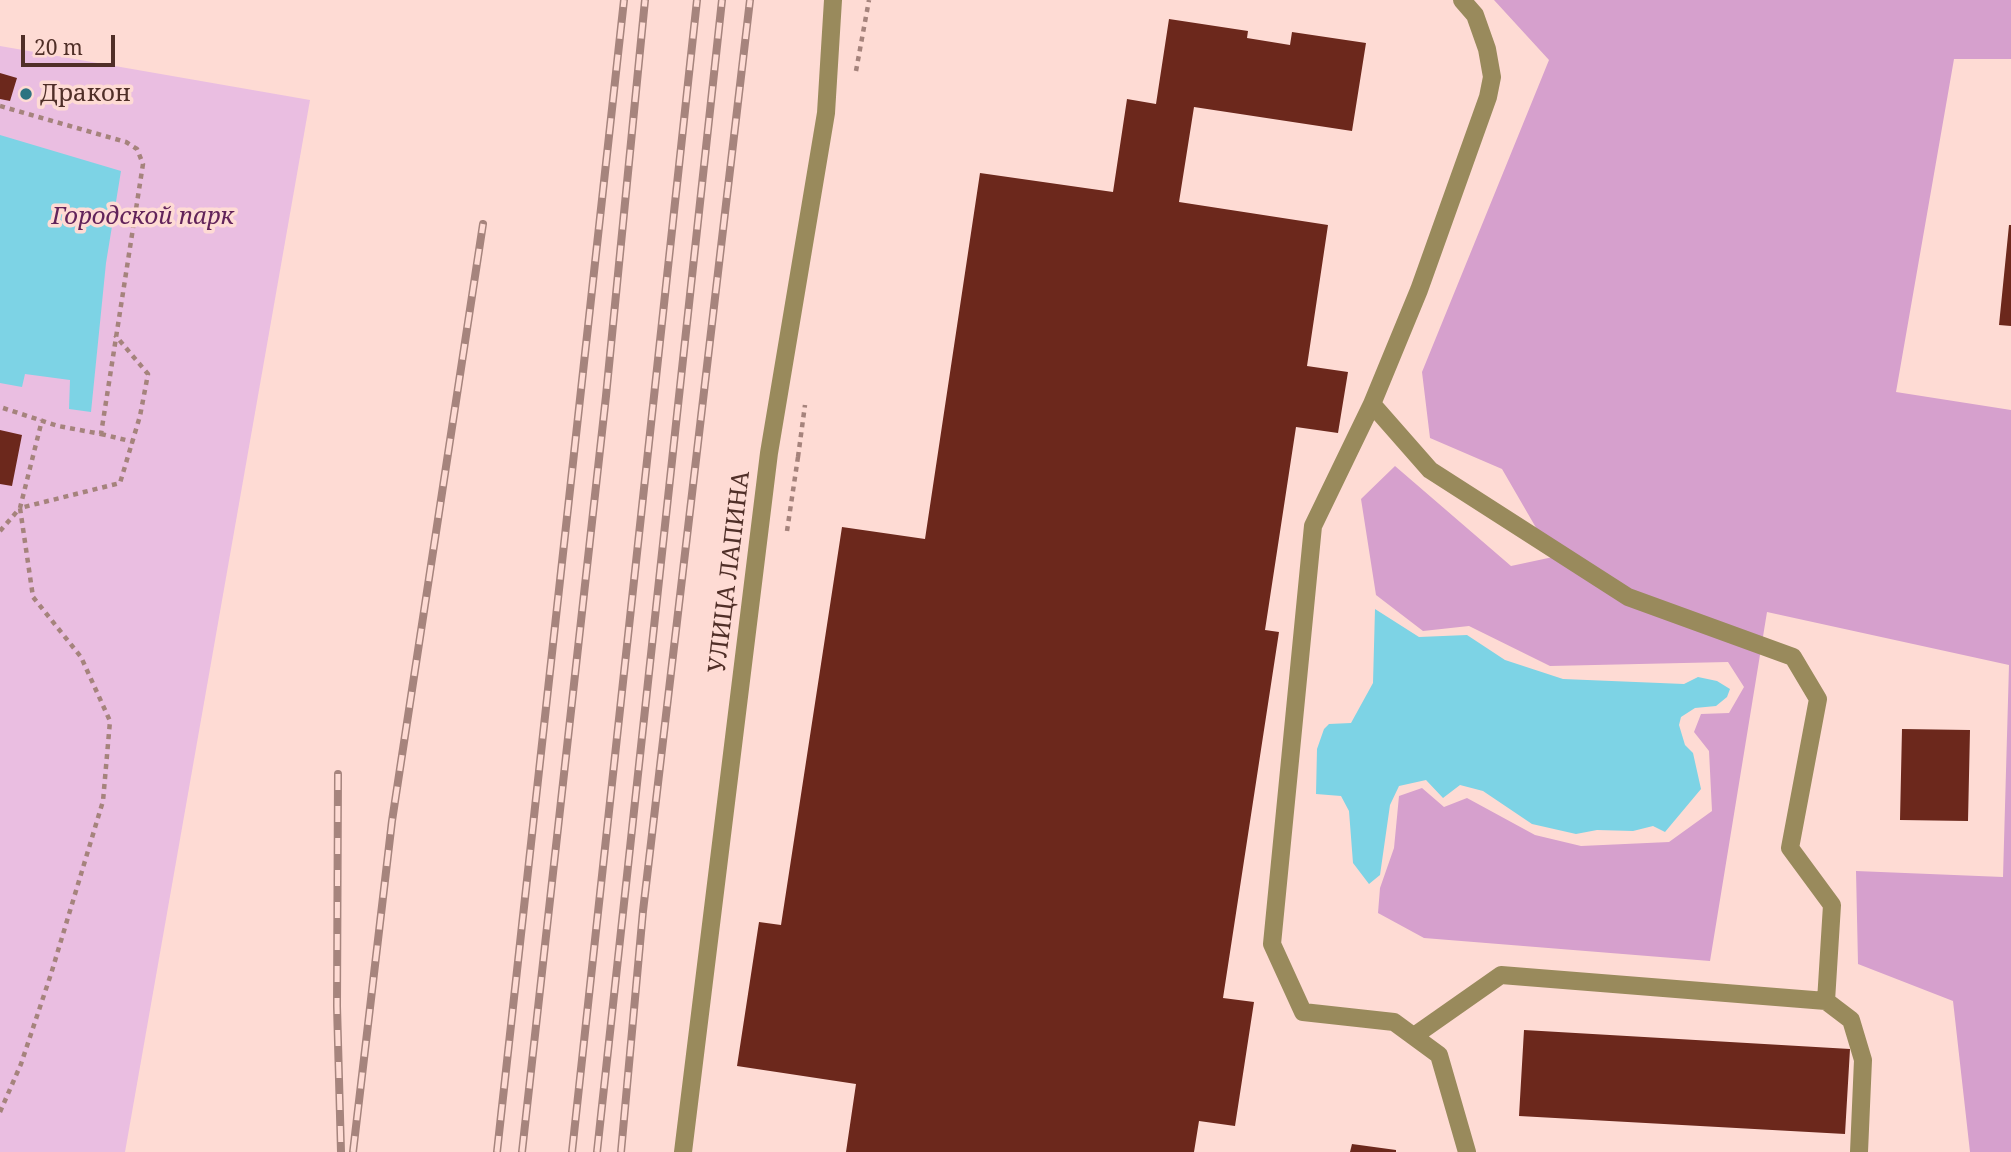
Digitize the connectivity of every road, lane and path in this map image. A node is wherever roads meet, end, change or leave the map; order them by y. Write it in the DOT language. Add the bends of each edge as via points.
graph roads {
  1 [pos="833,0"];
  2 [pos="1462,0"];
  3 [pos="0,106"];
  4 [pos="115,335"];
  5 [pos="1372,404"];
  6 [pos="0,407"];
  7 [pos="42,421"];
  8 [pos="100,434"];
  9 [pos="134,442"];
  10 [pos="20,508"];
  11 [pos="0,531"];
  12 [pos="1826,1001"];
  13 [pos="1414,1037"];
  14 [pos="0,1112"];
  15 [pos="683,1152"];
  16 [pos="1467,1152"];
  17 [pos="1859,1152"];
  1 -- 15 [label="street, УЛИЦА ЛАПИНА" via="826,113 769,453"];
  2 -- 5 [label="street" via="1475,15 1488,49 1492,77 1488,97 1419,290"];
  3 -- 4 [label="path" via="100,132 137,149 143,164 140,196"];
  4 -- 8 [label="path"];
  4 -- 9 [label="path" via="148,374"];
  5 -- 12 [label="street" via="1430,470 1628,597 1793,657 1818,699 1790,848 1832,905"];
  5 -- 13 [label="street" via="1313,526 1272,944 1303,1012 1394,1022"];
  6 -- 7 [label="path"];
  7 -- 8 [label="path"];
  7 -- 10 [label="path"];
  8 -- 9 [label="path"];
  9 -- 10 [label="path" via="120,482"];
  10 -- 11 [label="path"];
  10 -- 14 [label="path" via="33,597 81,657 110,721 103,801 47,987"];
  12 -- 13 [label="street" via="1501,975"];
  12 -- 17 [label="street" via="1851,1020 1863,1060"];
  13 -- 16 [label="street" via="1439,1055"];
}
